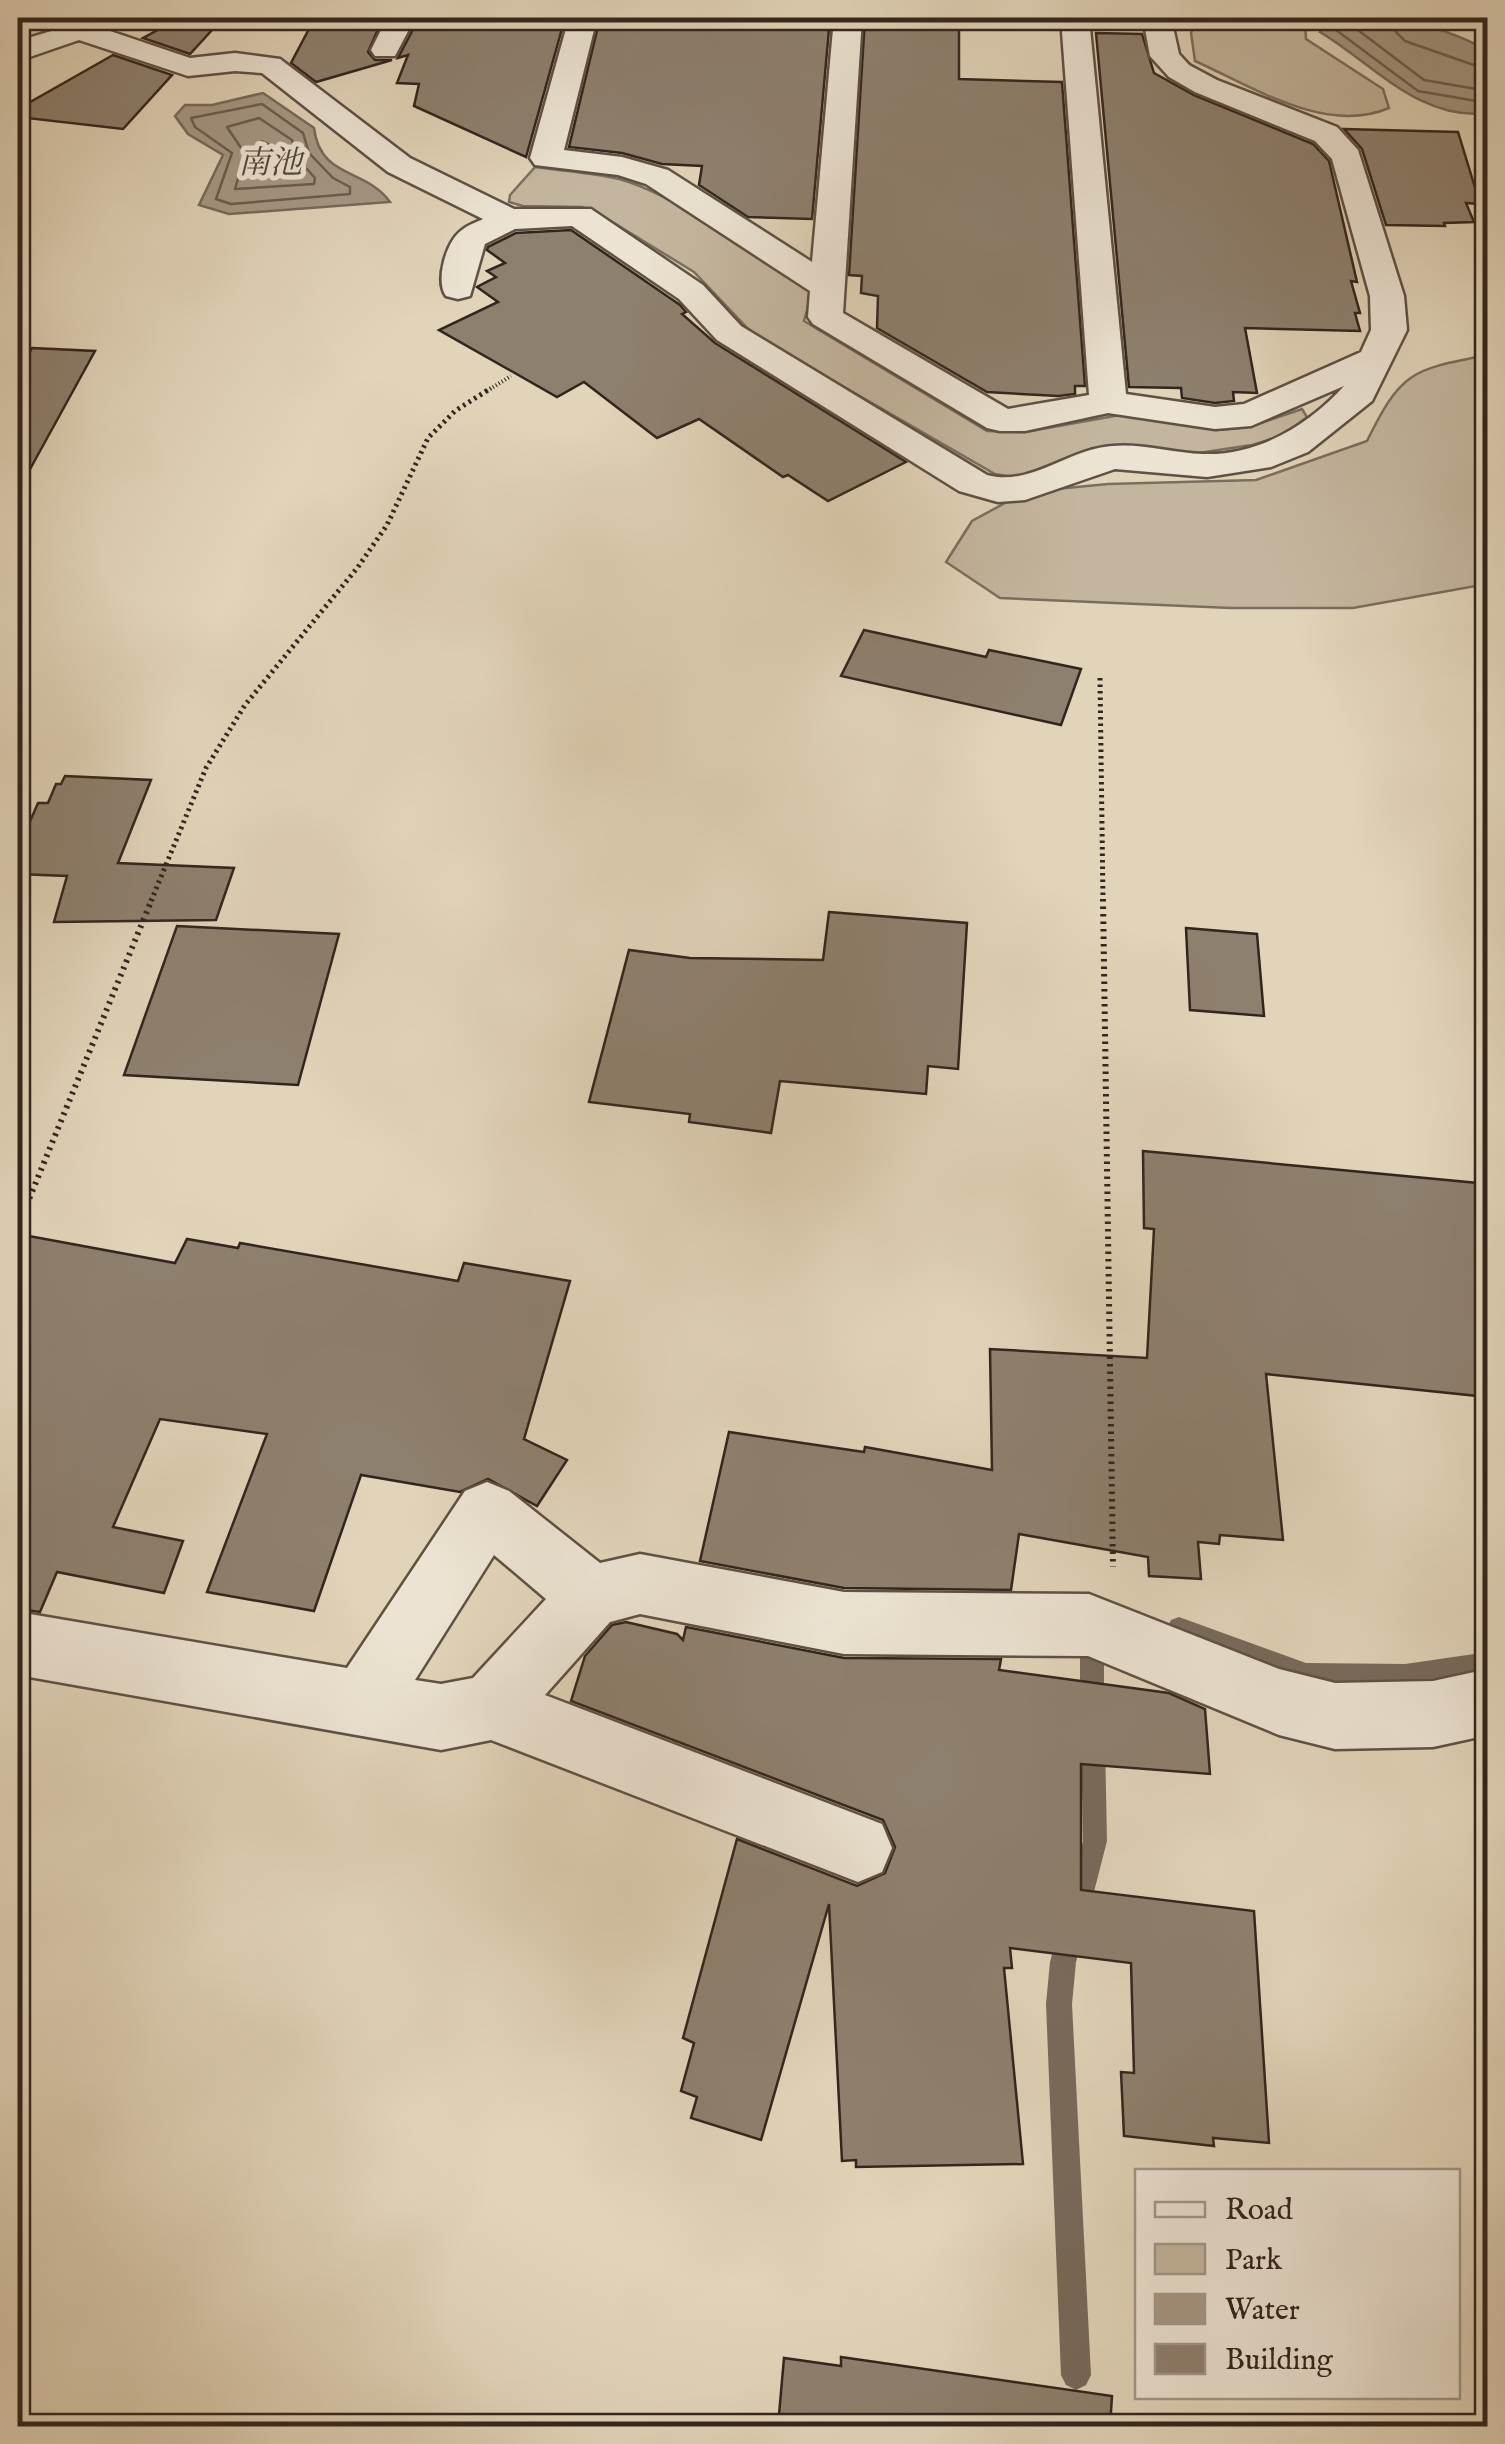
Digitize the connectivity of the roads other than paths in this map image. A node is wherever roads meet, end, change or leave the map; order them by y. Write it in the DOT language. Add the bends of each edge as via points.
graph roads {
  1 [pos="126,18"];
  2 [pos="400,18"];
  3 [pos="583,18"];
  4 [pos="848,18"];
  5 [pos="1075,18"];
  6 [pos="1157,18"];
  7 [pos="79,30"];
  8 [pos="385,50"];
  9 [pos="18,52"];
  10 [pos="510,218"];
  11 [pos="826,286"];
  12 [pos="458,289"];
  13 [pos="1377,358"];
  14 [pos="1108,402"];
  15 [pos="591,1596"];
  16 [pos="18,1644"];
  17 [pos="362,1702"];
  18 [pos="1488,1702"];
  19 [pos="492,1708"];
  20 [pos="858,1848"];
  1 -- 7 [label="street"];
  2 -- 8 [label="street"];
  3 -- 11 [label="street" via="546,158 657,177"];
  4 -- 11 [label="street"];
  5 -- 14 [label="street"];
  6 -- 13 [label="street" via="1165,56 1179,71 1326,134 1346,157 1386,296 1389,330"];
  7 -- 9 [label="street"];
  7 -- 10 [label="street" via="188,67 270,65 398,165"];
  10 -- 12 [label="street" via="472,238"];
  10 -- 13 [label="street" via="579,216 691,292 730,333 974,483 998,490 1024,488 1112,457 1207,466 1258,460 1331,419 1359,393"];
  11 -- 14 [label="street" via="824,317 1000,420"];
  13 -- 14 [label="street" via="1251,415 1215,418"];
  15 -- 17 [label="street" via="487,1511"];
  15 -- 18 [label="street" via="640,1584 844,1623 1090,1625 1279,1702 1335,1716 1433,1714"];
  15 -- 19 [label="street"];
  16 -- 17 [label="street"];
  17 -- 19 [label="street" via="442,1717"];
  19 -- 20 [label="street"];
}
